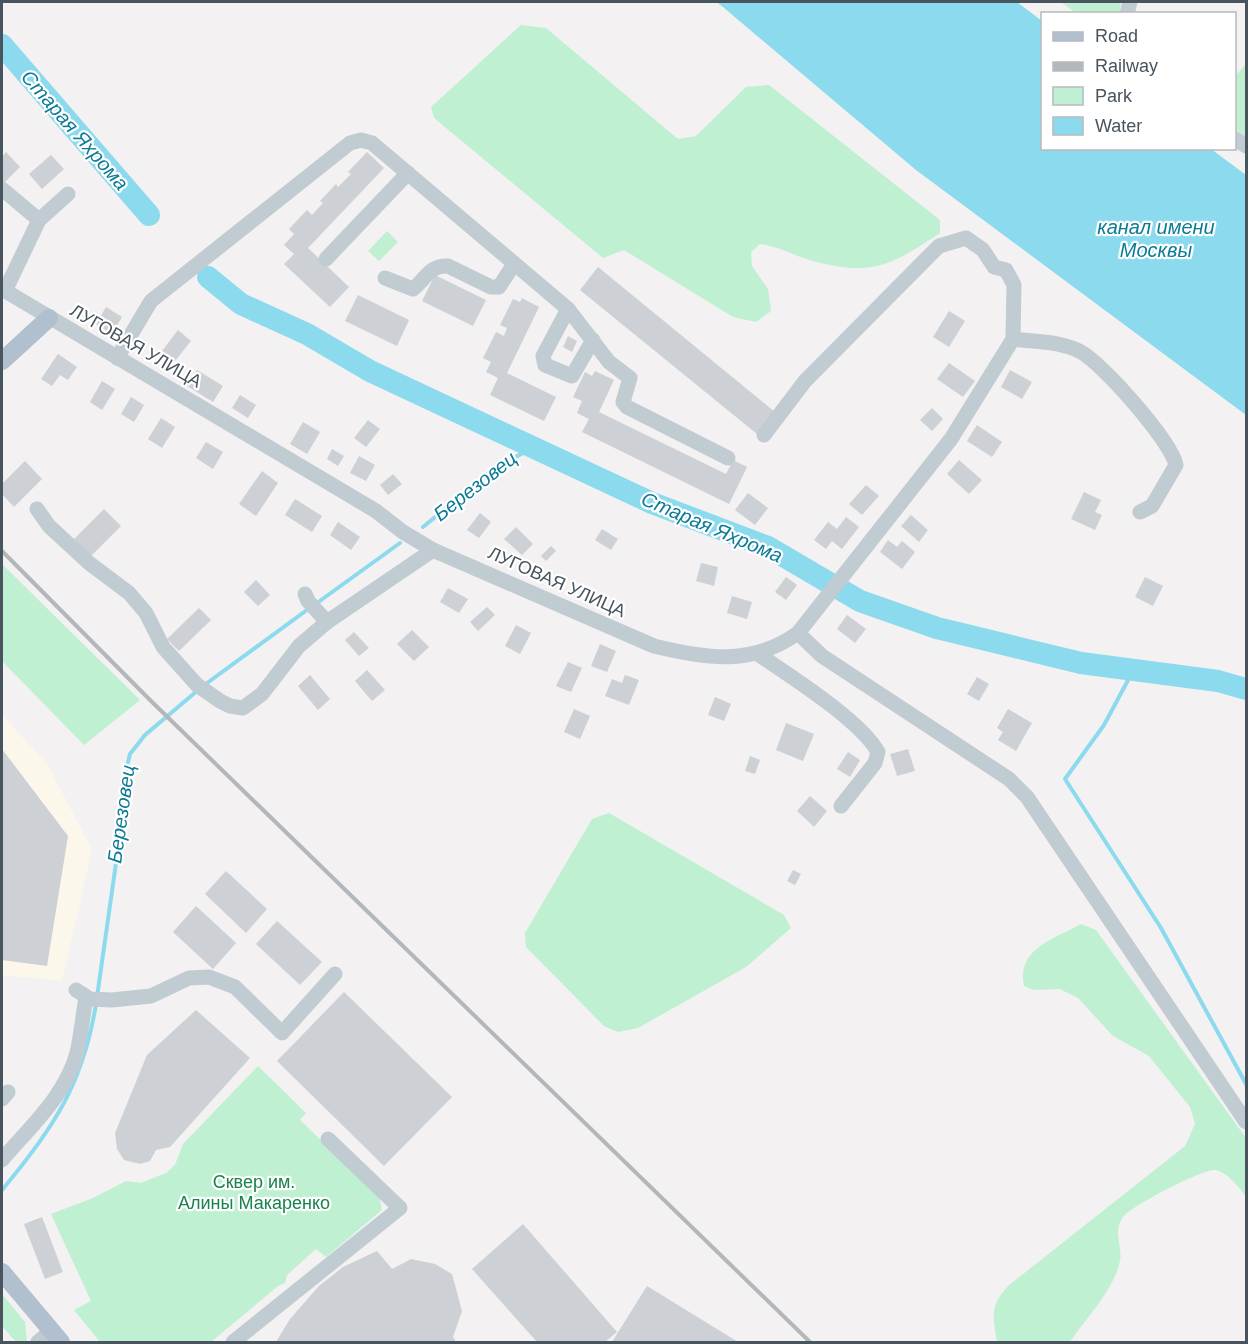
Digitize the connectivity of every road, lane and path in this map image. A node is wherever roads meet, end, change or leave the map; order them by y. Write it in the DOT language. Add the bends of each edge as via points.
graph roads {
  1 [pos="408,173"];
  2 [pos="2,189"];
  3 [pos="68,194"];
  4 [pos="39,220"];
  5 [pos="326,259"];
  6 [pos="514,264"];
  7 [pos="385,278"];
  8 [pos="3,290"];
  9 [pos="568,309"];
  10 [pos="49,318"];
  11 [pos="1013,339"];
  12 [pos="593,340"];
  13 [pos="117,358"];
  14 [pos="2,361"];
  15 [pos="764,435"];
  16 [pos="728,458"];
  17 [pos="36,509"];
  18 [pos="1140,512"];
  19 [pos="433,550"];
  20 [pos="310,602"];
  21 [pos="327,622"];
  22 [pos="798,633"];
  23 [pos="758,654"];
  24 [pos="841,806"];
  25 [pos="335,974"];
  26 [pos="1246,1122"];
  27 [pos="328,1139"];
  28 [pos="2,1160"];
  29 [pos="2,1272"];
  30 [pos="50,1339"];
  31 [pos="233,1342"];
  1 -- 5 [label="street"];
  1 -- 6 [label="street"];
  1 -- 13 [label="street" via="372,143 350,143 152,301"];
  2 -- 4 [label="street"];
  3 -- 4 [label="street"];
  4 -- 8 [label="street"];
  6 -- 7 [label="street" via="499,287 491,287 448,266 426,273 413,289"];
  6 -- 9 [label="street"];
  8 -- 10 [label="street, ЛУГОВАЯ УЛИЦА"];
  9 -- 12 [label="street"];
  9 -- 12 [label="street" via="543,356 545,365 572,376"];
  10 -- 13 [label="street, ЛУГОВАЯ УЛИЦА"];
  10 -- 14 [label="main road"];
  11 -- 15 [label="street" via="1014,285 1006,270 994,267 983,250 966,238 949,241 931,253 805,381"];
  11 -- 18 [label="street" via="1080,351 1094,361 1157,431 1174,455 1176,465 1152,506"];
  11 -- 22 [label="street, ЛУГОВАЯ УЛИЦА" via="951,439"];
  12 -- 16 [label="street" via="609,363 630,378 623,402 627,407"];
  13 -- 19 [label="street, ЛУГОВАЯ УЛИЦА" via="376,511"];
  17 -- 21 [label="street" via="89,563 129,593 146,613 163,647 200,688 230,706 243,708 262,694 299,646"];
  19 -- 21 [label="street"];
  19 -- 23 [label="street, ЛУГОВАЯ УЛИЦА" via="654,646 689,655"];
  20 -- 21 [label="street"];
  22 -- 23 [label="street, ЛУГОВАЯ УЛИЦА"];
  22 -- 26 [label="street" via="822,656 1009,779 1027,797"];
  23 -- 24 [label="street" via="870,738 878,752 875,763"];
  25 -- 28 [label="street" via="282,1033 235,987 209,977 189,978 151,996 112,1000 84,995 76,1053 66,1079"];
  27 -- 31 [label="street" via="400,1208"];
  29 -- 30 [label="main road"];
}
